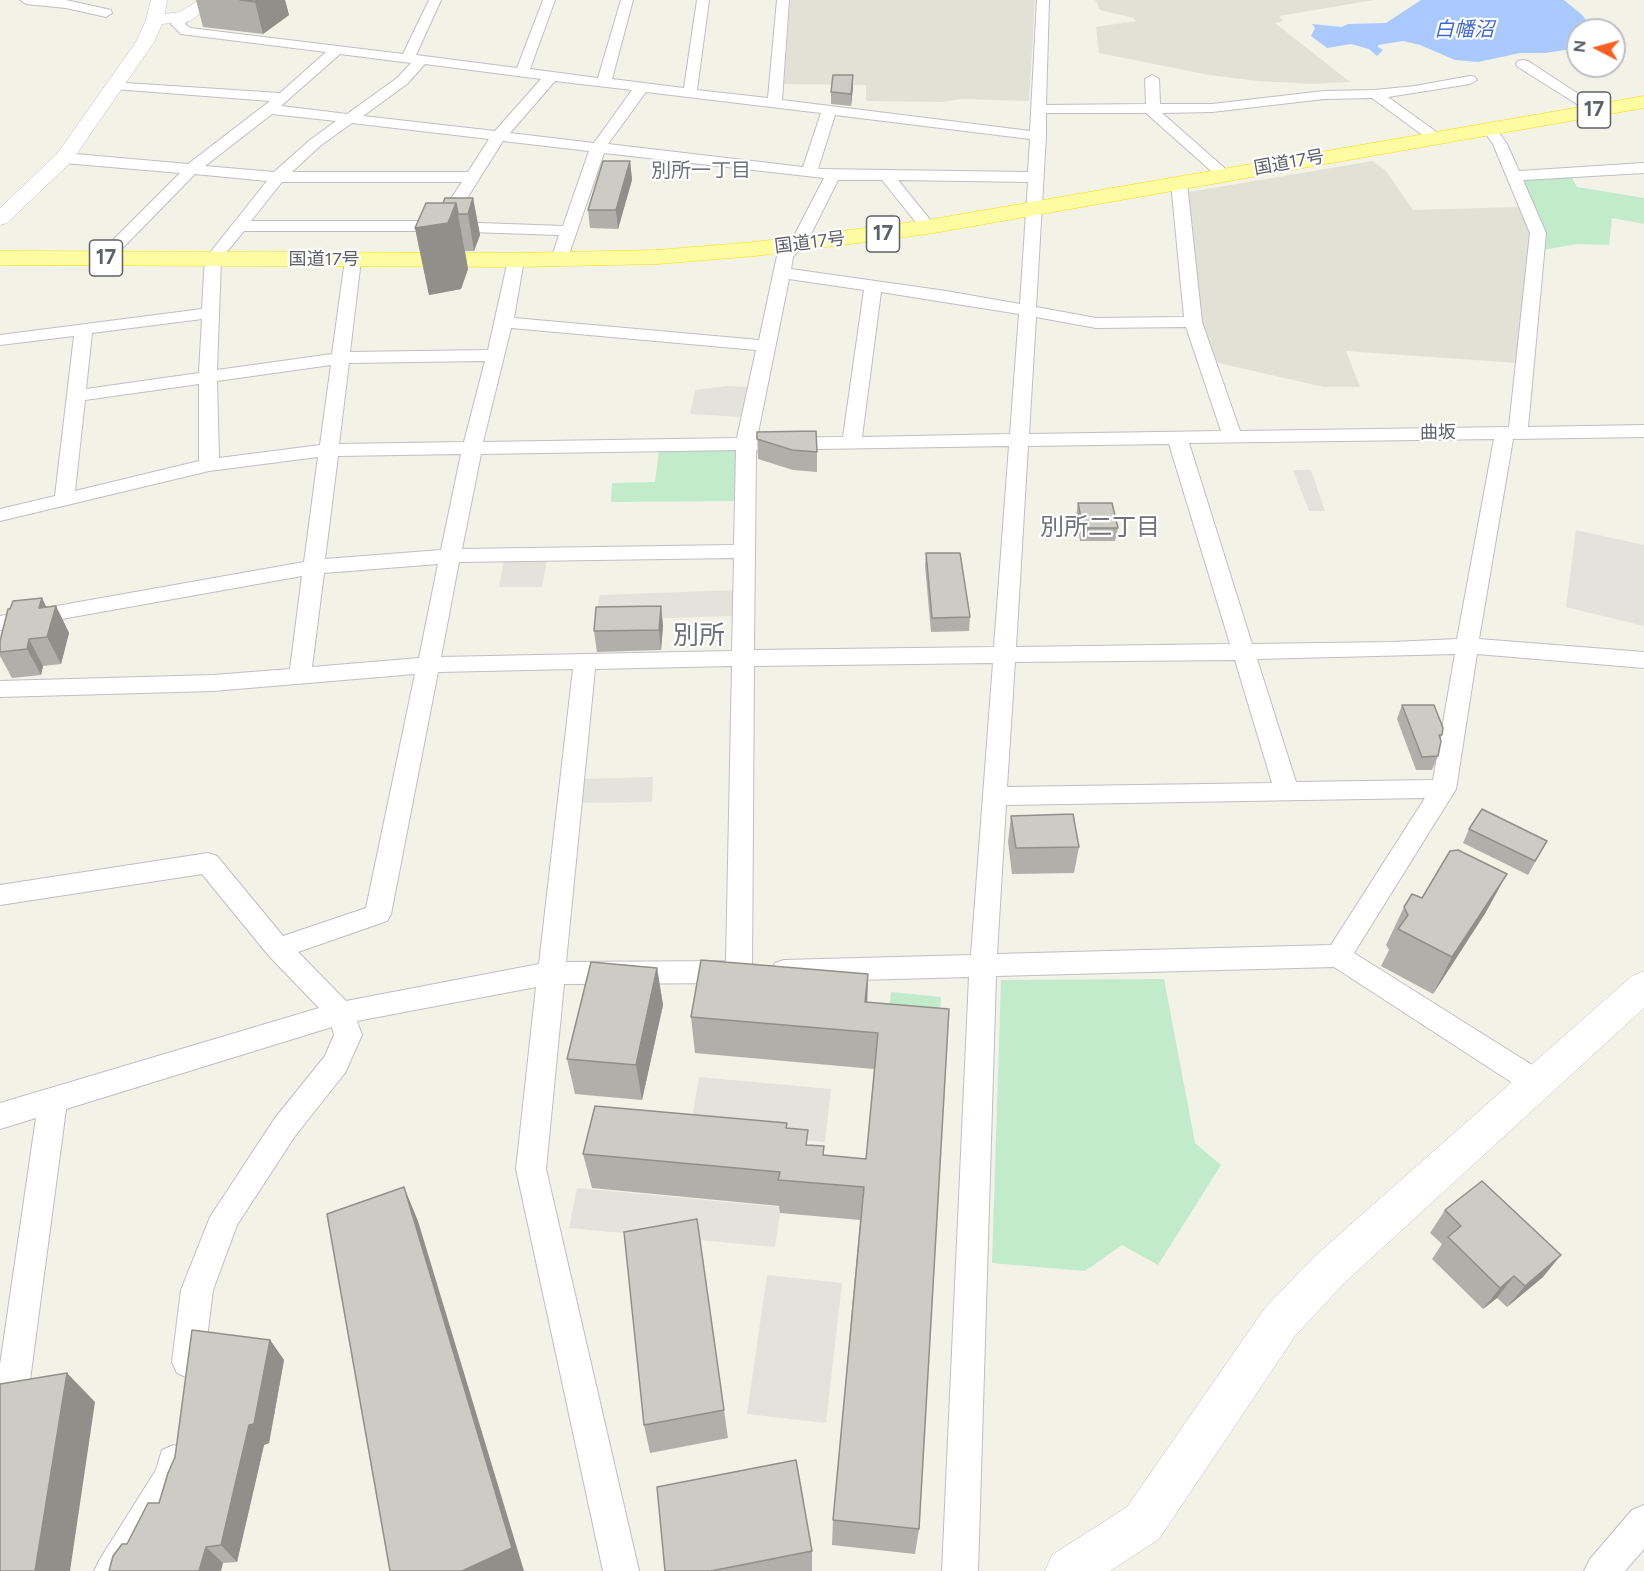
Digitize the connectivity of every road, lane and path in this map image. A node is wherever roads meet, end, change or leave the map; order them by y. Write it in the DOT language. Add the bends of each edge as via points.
graph roads {
  1 [pos="26,0"];
  2 [pos="142,0"];
  3 [pos="159,0"];
  4 [pos="210,0"];
  5 [pos="435,0"];
  6 [pos="549,0"];
  7 [pos="627,0"];
  8 [pos="703,0"];
  9 [pos="783,0"];
  10 [pos="1043,0"];
  11 [pos="106,13"];
  12 [pos="184,17"];
  13 [pos="155,21"];
  14 [pos="336,50"];
  15 [pos="415,58"];
  16 [pos="1523,64"];
  17 [pos="522,72"];
  18 [pos="551,76"];
  19 [pos="1152,79"];
  20 [pos="1470,80"];
  21 [pos="603,82"];
  22 [pos="115,85"];
  23 [pos="642,87"];
  24 [pos="690,93"];
  25 [pos="1375,94"];
  26 [pos="284,98"];
  27 [pos="1644,102"];
  28 [pos="776,103"];
  29 [pos="268,109"];
  30 [pos="1038,109"];
  31 [pos="1152,110"];
  32 [pos="1596,110"];
  33 [pos="829,111"];
  34 [pos="351,119"];
  35 [pos="1490,130"];
  36 [pos="499,136"];
  37 [pos="1039,136"];
  38 [pos="1437,139"];
  39 [pos="598,147"];
  40 [pos="64,158"];
  41 [pos="193,168"];
  42 [pos="1644,168"];
  43 [pos="809,172"];
  44 [pos="832,175"];
  45 [pos="1224,175"];
  46 [pos="887,176"];
  47 [pos="1513,176"];
  48 [pos="278,177"];
  49 [pos="470,177"];
  50 [pos="1035,177"];
  51 [pos="1179,183"];
  52 [pos="1035,208"];
  53 [pos="0,218"];
  54 [pos="238,226"];
  55 [pos="441,226"];
  56 [pos="928,227"];
  57 [pos="568,231"];
  58 [pos="794,245"];
  59 [pos="0,258"];
  60 [pos="104,258"];
  61 [pos="213,259"];
  62 [pos="353,260"];
  63 [pos="516,260"];
  64 [pos="559,260"];
  65 [pos="782,273"];
  66 [pos="873,285"];
  67 [pos="1028,310"];
  68 [pos="210,313"];
  69 [pos="504,322"];
  70 [pos="1193,322"];
  71 [pos="84,329"];
  72 [pos="0,340"];
  73 [pos="767,346"];
  74 [pos="496,355"];
  75 [pos="342,358"];
  76 [pos="208,377"];
  77 [pos="76,396"];
  78 [pos="1644,431"];
  79 [pos="1511,432"];
  80 [pos="1232,435"];
  81 [pos="1177,437"];
  82 [pos="1020,438"];
  83 [pos="852,442"];
  84 [pos="746,443"];
  85 [pos="472,448"];
  86 [pos="330,450"];
  87 [pos="209,465"];
  88 [pos="64,500"];
  89 [pos="0,515"];
  90 [pos="746,550"];
  91 [pos="450,556"];
  92 [pos="316,567"];
  93 [pos="0,623"];
  94 [pos="1467,646"];
  95 [pos="1243,652"];
  96 [pos="1004,655"];
  97 [pos="745,658"];
  98 [pos="1644,660"];
  99 [pos="585,663"];
  100 [pos="428,665"];
  101 [pos="300,676"];
  102 [pos="1,683"];
  103 [pos="1444,789"];
  104 [pos="1287,793"];
  105 [pos="994,796"];
  106 [pos="0,895"];
  107 [pos="278,948"];
  108 [pos="1338,956"];
  109 [pos="983,966"];
  110 [pos="739,972"];
  111 [pos="552,973"];
  112 [pos="1644,986"];
  113 [pos="341,1013"];
  114 [pos="1538,1084"];
  115 [pos="52,1101"];
  116 [pos="0,1116"];
  117 [pos="184,1392"];
  118 [pos="0,1397"];
  119 [pos="177,1439"];
  120 [pos="1644,1522"];
  121 [pos="112,1571"];
  122 [pos="621,1571"];
  123 [pos="960,1571"];
  124 [pos="1068,1571"];
  125 [pos="1602,1571"];
  1 -- 11 [label="street"];
  2 -- 53 [label="street" via="139,19 126,46"];
  3 -- 13 [label="street"];
  4 -- 12 [label="street"];
  5 -- 15 [label="street"];
  6 -- 17 [label="street"];
  7 -- 21 [label="street"];
  8 -- 24 [label="street"];
  9 -- 28 [label="street"];
  10 -- 30 [label="street"];
  12 -- 13 [label="street"];
  12 -- 14 [label="street" via="178,24 186,31"];
  13 -- 22 [label="street"];
  14 -- 15 [label="street"];
  14 -- 26 [label="street"];
  15 -- 17 [label="street"];
  15 -- 34 [label="street" via="402,81"];
  16 -- 32 [label="street"];
  17 -- 18 [label="street"];
  18 -- 21 [label="street"];
  18 -- 36 [label="street"];
  19 -- 31 [label="street"];
  20 -- 25 [label="street"];
  21 -- 23 [label="street"];
  22 -- 26 [label="street"];
  22 -- 40 [label="street"];
  23 -- 24 [label="street"];
  23 -- 39 [label="street"];
  24 -- 28 [label="street"];
  25 -- 31 [label="street"];
  25 -- 38 [label="street"];
  26 -- 29 [label="street"];
  27 -- 32 [label="highway, 国道17号 / 17"];
  28 -- 33 [label="street"];
  29 -- 34 [label="street"];
  29 -- 41 [label="street"];
  30 -- 31 [label="street"];
  30 -- 37 [label="street"];
  31 -- 45 [label="street"];
  32 -- 35 [label="highway, 国道17号 / 17"];
  33 -- 37 [label="street"];
  33 -- 43 [label="street"];
  34 -- 36 [label="street"];
  34 -- 48 [label="street" via="315,143"];
  35 -- 38 [label="highway, 国道17号 / 17"];
  35 -- 47 [label="street"];
  36 -- 39 [label="street"];
  36 -- 49 [label="street"];
  37 -- 50 [label="street"];
  38 -- 45 [label="highway, 国道17号 / 17"];
  39 -- 43 [label="street"];
  39 -- 57 [label="street"];
  40 -- 41 [label="street"];
  40 -- 53 [label="street"];
  41 -- 48 [label="street"];
  41 -- 60 [label="street"];
  42 -- 47 [label="street"];
  43 -- 44 [label="street"];
  44 -- 46 [label="street"];
  44 -- 58 [label="street"];
  45 -- 51 [label="highway, 国道17号 / 17"];
  46 -- 50 [label="street"];
  46 -- 56 [label="street"];
  47 -- 79 [label="street" via="1538,233"];
  48 -- 49 [label="street"];
  48 -- 54 [label="street"];
  49 -- 55 [label="street"];
  50 -- 52 [label="street"];
  51 -- 52 [label="highway, 国道17号 / 17"];
  51 -- 70 [label="street"];
  52 -- 56 [label="highway, 国道17号 / 17"];
  52 -- 67 [label="street"];
  54 -- 55 [label="street"];
  54 -- 61 [label="street"];
  55 -- 57 [label="street"];
  56 -- 58 [label="highway, 国道17号 / 17"];
  57 -- 64 [label="street"];
  58 -- 64 [label="highway, 国道17号 / 17" via="657,257"];
  58 -- 65 [label="street" via="785,256"];
  59 -- 60 [label="highway, 国道17号 / 17"];
  60 -- 61 [label="highway, 国道17号 / 17"];
  61 -- 62 [label="highway, 国道17号 / 17"];
  61 -- 68 [label="street"];
  62 -- 63 [label="highway, 国道17号 / 17"];
  62 -- 75 [label="street"];
  63 -- 64 [label="highway, 国道17号 / 17"];
  63 -- 69 [label="street"];
  65 -- 66 [label="street"];
  65 -- 73 [label="street"];
  66 -- 67 [label="street"];
  66 -- 83 [label="street"];
  67 -- 70 [label="street" via="1096,323"];
  67 -- 82 [label="street"];
  68 -- 71 [label="street"];
  68 -- 76 [label="street"];
  69 -- 73 [label="street"];
  69 -- 74 [label="street"];
  70 -- 80 [label="street"];
  71 -- 72 [label="street"];
  71 -- 77 [label="street"];
  73 -- 84 [label="street"];
  74 -- 75 [label="street"];
  74 -- 85 [label="street"];
  75 -- 76 [label="street"];
  75 -- 86 [label="street"];
  76 -- 77 [label="street"];
  76 -- 87 [label="street"];
  77 -- 88 [label="street"];
  78 -- 79 [label="street, 曲坂"];
  79 -- 80 [label="street, 曲坂"];
  79 -- 94 [label="street"];
  80 -- 81 [label="street, 曲坂"];
  81 -- 82 [label="street, 曲坂"];
  81 -- 95 [label="street"];
  82 -- 83 [label="street, 曲坂"];
  82 -- 96 [label="street"];
  83 -- 84 [label="street, 曲坂"];
  84 -- 85 [label="street, 曲坂"];
  84 -- 90 [label="street"];
  85 -- 86 [label="street, 曲坂"];
  85 -- 91 [label="street"];
  86 -- 87 [label="street, 曲坂"];
  86 -- 92 [label="street"];
  87 -- 88 [label="street, 曲坂"];
  88 -- 89 [label="street, 曲坂"];
  90 -- 91 [label="street"];
  90 -- 97 [label="street"];
  91 -- 92 [label="street"];
  91 -- 100 [label="street"];
  92 -- 93 [label="street"];
  92 -- 101 [label="street"];
  94 -- 95 [label="street"];
  94 -- 98 [label="street"];
  94 -- 103 [label="street"];
  95 -- 96 [label="street"];
  95 -- 104 [label="street"];
  96 -- 97 [label="street"];
  96 -- 105 [label="street"];
  97 -- 99 [label="street"];
  97 -- 110 [label="street"];
  99 -- 100 [label="street"];
  99 -- 111 [label="street"];
  100 -- 101 [label="street"];
  100 -- 107 [label="street" via="378,914"];
  101 -- 102 [label="street" via="213,683"];
  103 -- 104 [label="street"];
  103 -- 108 [label="street"];
  104 -- 105 [label="street"];
  105 -- 109 [label="street"];
  106 -- 107 [label="street" via="208,863"];
  107 -- 113 [label="street"];
  108 -- 109 [label="street"];
  108 -- 114 [label="street"];
  109 -- 110 [label="street"];
  109 -- 123 [label="street"];
  110 -- 111 [label="street"];
  111 -- 113 [label="street"];
  111 -- 122 [label="street" via="531,1168"];
  112 -- 114 [label="street"];
  113 -- 115 [label="street"];
  113 -- 117 [label="street" via="348,1035 335,1064 285,1127 225,1217 197,1290"];
  114 -- 124 [label="street" via="1329,1270 1280,1322 1143,1522"];
  115 -- 116 [label="street"];
  115 -- 118 [label="street" via="12,1395"];
  119 -- 121 [label="street" via="173,1475"];
  120 -- 125 [label="street"];
}
